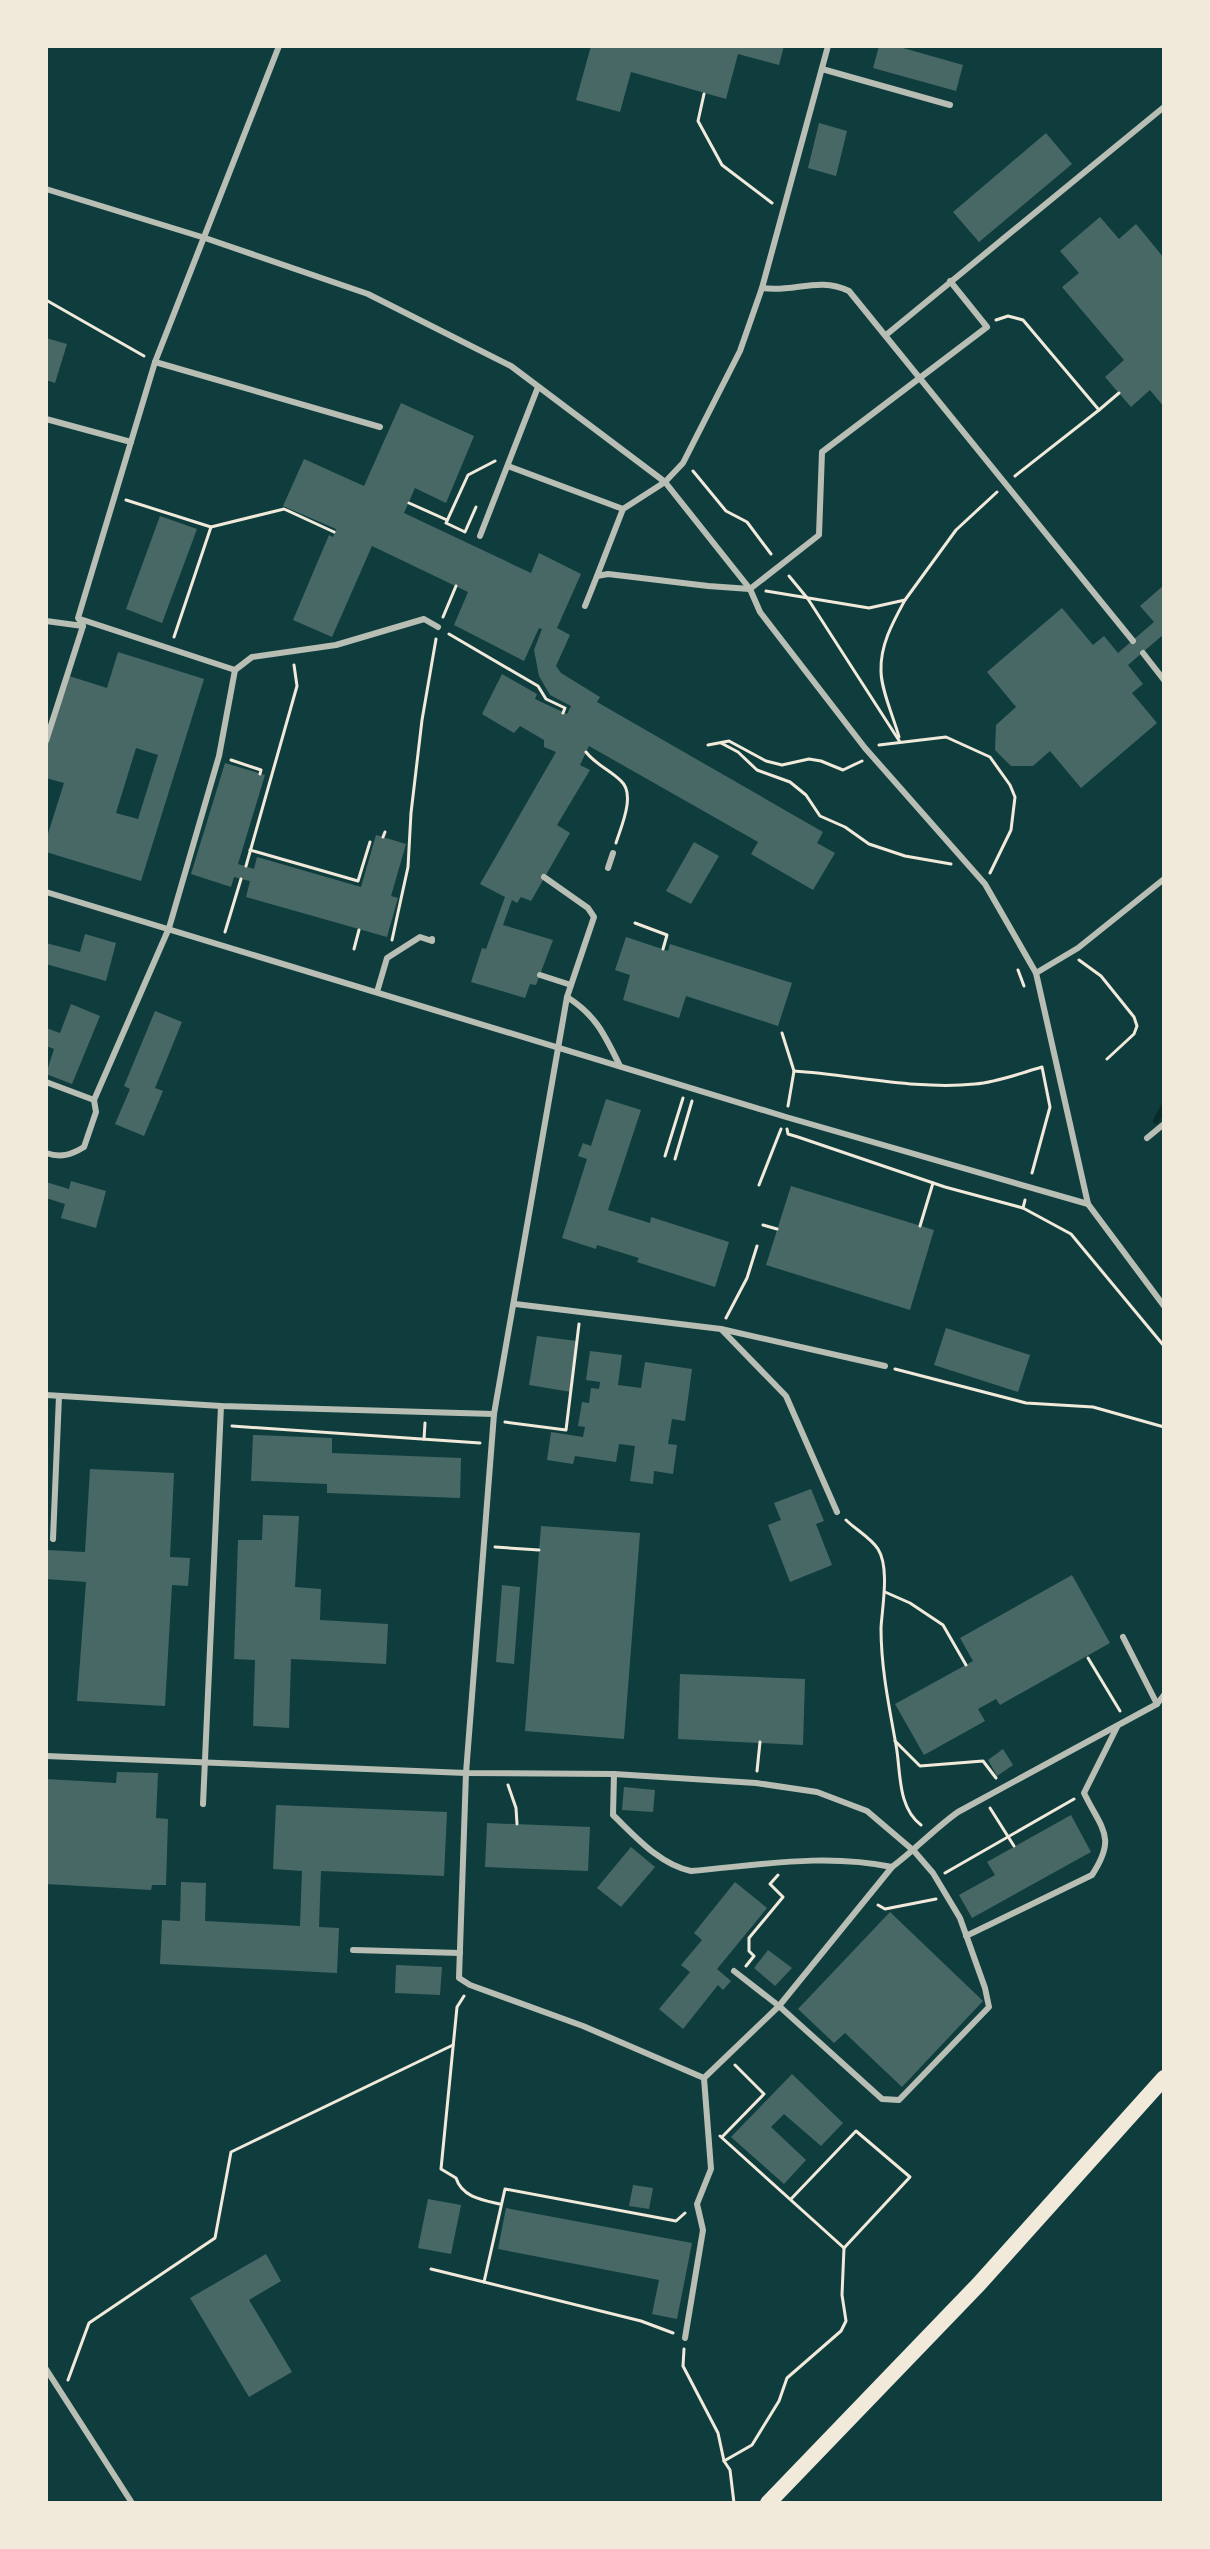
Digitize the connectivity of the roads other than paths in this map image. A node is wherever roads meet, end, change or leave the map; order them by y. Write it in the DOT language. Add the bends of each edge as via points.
graph roads {
  1 [pos="279,46"];
  2 [pos="828,46"];
  3 [pos="822,69"];
  4 [pos="950,105"];
  5 [pos="1164,107"];
  6 [pos="46,189"];
  7 [pos="205,238"];
  8 [pos="950,281"];
  9 [pos="762,288"];
  10 [pos="886,335"];
  11 [pos="155,362"];
  12 [pos="920,378"];
  13 [pos="538,387"];
  14 [pos="46,419"];
  15 [pos="380,427"];
  16 [pos="131,442"];
  17 [pos="508,466"];
  18 [pos="665,482"];
  19 [pos="623,509"];
  20 [pos="480,536"];
  21 [pos="597,576"];
  22 [pos="750,589"];
  23 [pos="585,606"];
  24 [pos="78,618"];
  25 [pos="46,621"];
  26 [pos="83,626"];
  27 [pos="438,627"];
  28 [pos="1133,641"];
  29 [pos="1143,653"];
  30 [pos="235,670"];
  31 [pos="1164,680"];
  32 [pos="46,741"];
  33 [pos="613,853"];
  34 [pos="608,868"];
  35 [pos="544,877"];
  36 [pos="1164,879"];
  37 [pos="46,892"];
  38 [pos="169,928"];
  39 [pos="432,939"];
  40 [pos="1036,973"];
  41 [pos="540,975"];
  42 [pos="571,985"];
  43 [pos="377,992"];
  44 [pos="567,997"];
  45 [pos="558,1047"];
  46 [pos="620,1066"];
  47 [pos="46,1082"];
  48 [pos="94,1100"];
  49 [pos="1164,1124"];
  50 [pos="1147,1138"];
  51 [pos="46,1153"];
  52 [pos="1088,1204"];
  53 [pos="515,1304"];
  54 [pos="1164,1306"];
  55 [pos="721,1329"];
  56 [pos="885,1366"];
  57 [pos="46,1395"];
  58 [pos="59,1396"];
  59 [pos="221,1406"];
  60 [pos="494,1414"];
  61 [pos="837,1512"];
  62 [pos="53,1539"];
  63 [pos="1123,1637"];
  64 [pos="1164,1695"];
  65 [pos="1157,1704"];
  66 [pos="1118,1725"];
  67 [pos="46,1756"];
  68 [pos="205,1761"];
  69 [pos="466,1773"];
  70 [pos="614,1774"];
  71 [pos="203,1804"];
  72 [pos="914,1851"];
  73 [pos="892,1867"];
  74 [pos="966,1936"];
  75 [pos="353,1950"];
  76 [pos="460,1953"];
  77 [pos="736,1974"];
  78 [pos="779,2006"];
  79 [pos="704,2078"];
  80 [pos="1164,2078"];
  81 [pos="685,2338"];
  82 [pos="46,2369"];
  83 [pos="132,2503"];
  84 [pos="768,2503"];
  1 -- 7 [label="lane"];
  2 -- 3 [label="lane"];
  3 -- 4 [label="lane"];
  3 -- 9 [label="lane"];
  5 -- 8 [label="lane"];
  6 -- 7 [label="lane"];
  7 -- 11 [label="lane"];
  7 -- 13 [label="lane" via="368,294 511,366"];
  8 -- 10 [label="lane"];
  8 -- 12 [label="lane" via="987,327"];
  9 -- 10 [label="lane" via="834,284 849,291"];
  9 -- 18 [label="lane" via="740,351 683,463"];
  10 -- 12 [label="lane"];
  11 -- 15 [label="lane"];
  11 -- 16 [label="lane"];
  12 -- 22 [label="lane" via="822,452 819,535"];
  12 -- 28 [label="lane"];
  13 -- 17 [label="lane"];
  13 -- 18 [label="lane"];
  14 -- 16 [label="lane"];
  16 -- 24 [label="lane"];
  17 -- 19 [label="lane"];
  17 -- 20 [label="lane"];
  18 -- 19 [label="lane"];
  18 -- 22 [label="lane"];
  19 -- 21 [label="lane"];
  21 -- 22 [label="lane"];
  21 -- 23 [label="lane"];
  22 -- 40 [label="lane" via="760,612 865,748 985,884"];
  24 -- 26 [label="lane"];
  24 -- 30 [label="lane"];
  25 -- 26 [label="lane"];
  26 -- 32 [label="lane"];
  27 -- 30 [label="lane" via="424,619 336,645 252,657"];
  29 -- 31 [label="lane"];
  30 -- 38 [label="lane" via="219,756"];
  33 -- 34 [label="lane"];
  35 -- 42 [label="lane" via="594,917"];
  36 -- 40 [label="lane" via="1078,948"];
  37 -- 38 [label="lane"];
  38 -- 43 [label="lane"];
  38 -- 48 [label="lane"];
  39 -- 43 [label="lane" via="420,937 387,958"];
  40 -- 52 [label="lane"];
  41 -- 42 [label="lane"];
  42 -- 44 [label="lane"];
  43 -- 45 [label="lane"];
  44 -- 45 [label="lane"];
  44 -- 46 [label="lane" via="588,1010"];
  45 -- 46 [label="lane"];
  45 -- 53 [label="lane"];
  46 -- 52 [label="lane"];
  47 -- 48 [label="lane"];
  48 -- 51 [label="lane" via="96,1112 84,1147 68,1156"];
  49 -- 50 [label="lane"];
  52 -- 54 [label="lane"];
  53 -- 55 [label="lane"];
  53 -- 60 [label="lane"];
  55 -- 56 [label="lane"];
  55 -- 61 [label="lane" via="786,1396"];
  57 -- 58 [label="lane"];
  58 -- 59 [label="lane"];
  58 -- 62 [label="lane"];
  59 -- 60 [label="lane"];
  59 -- 68 [label="lane"];
  60 -- 69 [label="lane"];
  63 -- 65 [label="lane"];
  64 -- 65 [label="lane"];
  65 -- 66 [label="lane"];
  66 -- 72 [label="lane" via="958,1812"];
  66 -- 74 [label="lane" via="1084,1793 1107,1839 1092,1875"];
  67 -- 68 [label="lane"];
  68 -- 69 [label="lane"];
  68 -- 71 [label="lane"];
  69 -- 70 [label="lane"];
  69 -- 76 [label="lane"];
  70 -- 72 [label="lane" via="817,1792 867,1811"];
  70 -- 73 [label="lane" via="613,1815 667,1862 691,1871 823,1859"];
  72 -- 73 [label="lane"];
  72 -- 74 [label="lane" via="936,1878"];
  73 -- 78 [label="lane"];
  74 -- 78 [label="lane" via="989,2007 899,2100 882,2099"];
  75 -- 76 [label="lane"];
  76 -- 79 [label="lane" via="459,1978 470,1985"];
  77 -- 78 [label="lane"];
  78 -- 79 [label="lane"];
  79 -- 81 [label="lane" via="711,2169 697,2204 703,2230"];
  80 -- 84 [label="main road" via="978,2285"];
  82 -- 83 [label="lane"];
}
